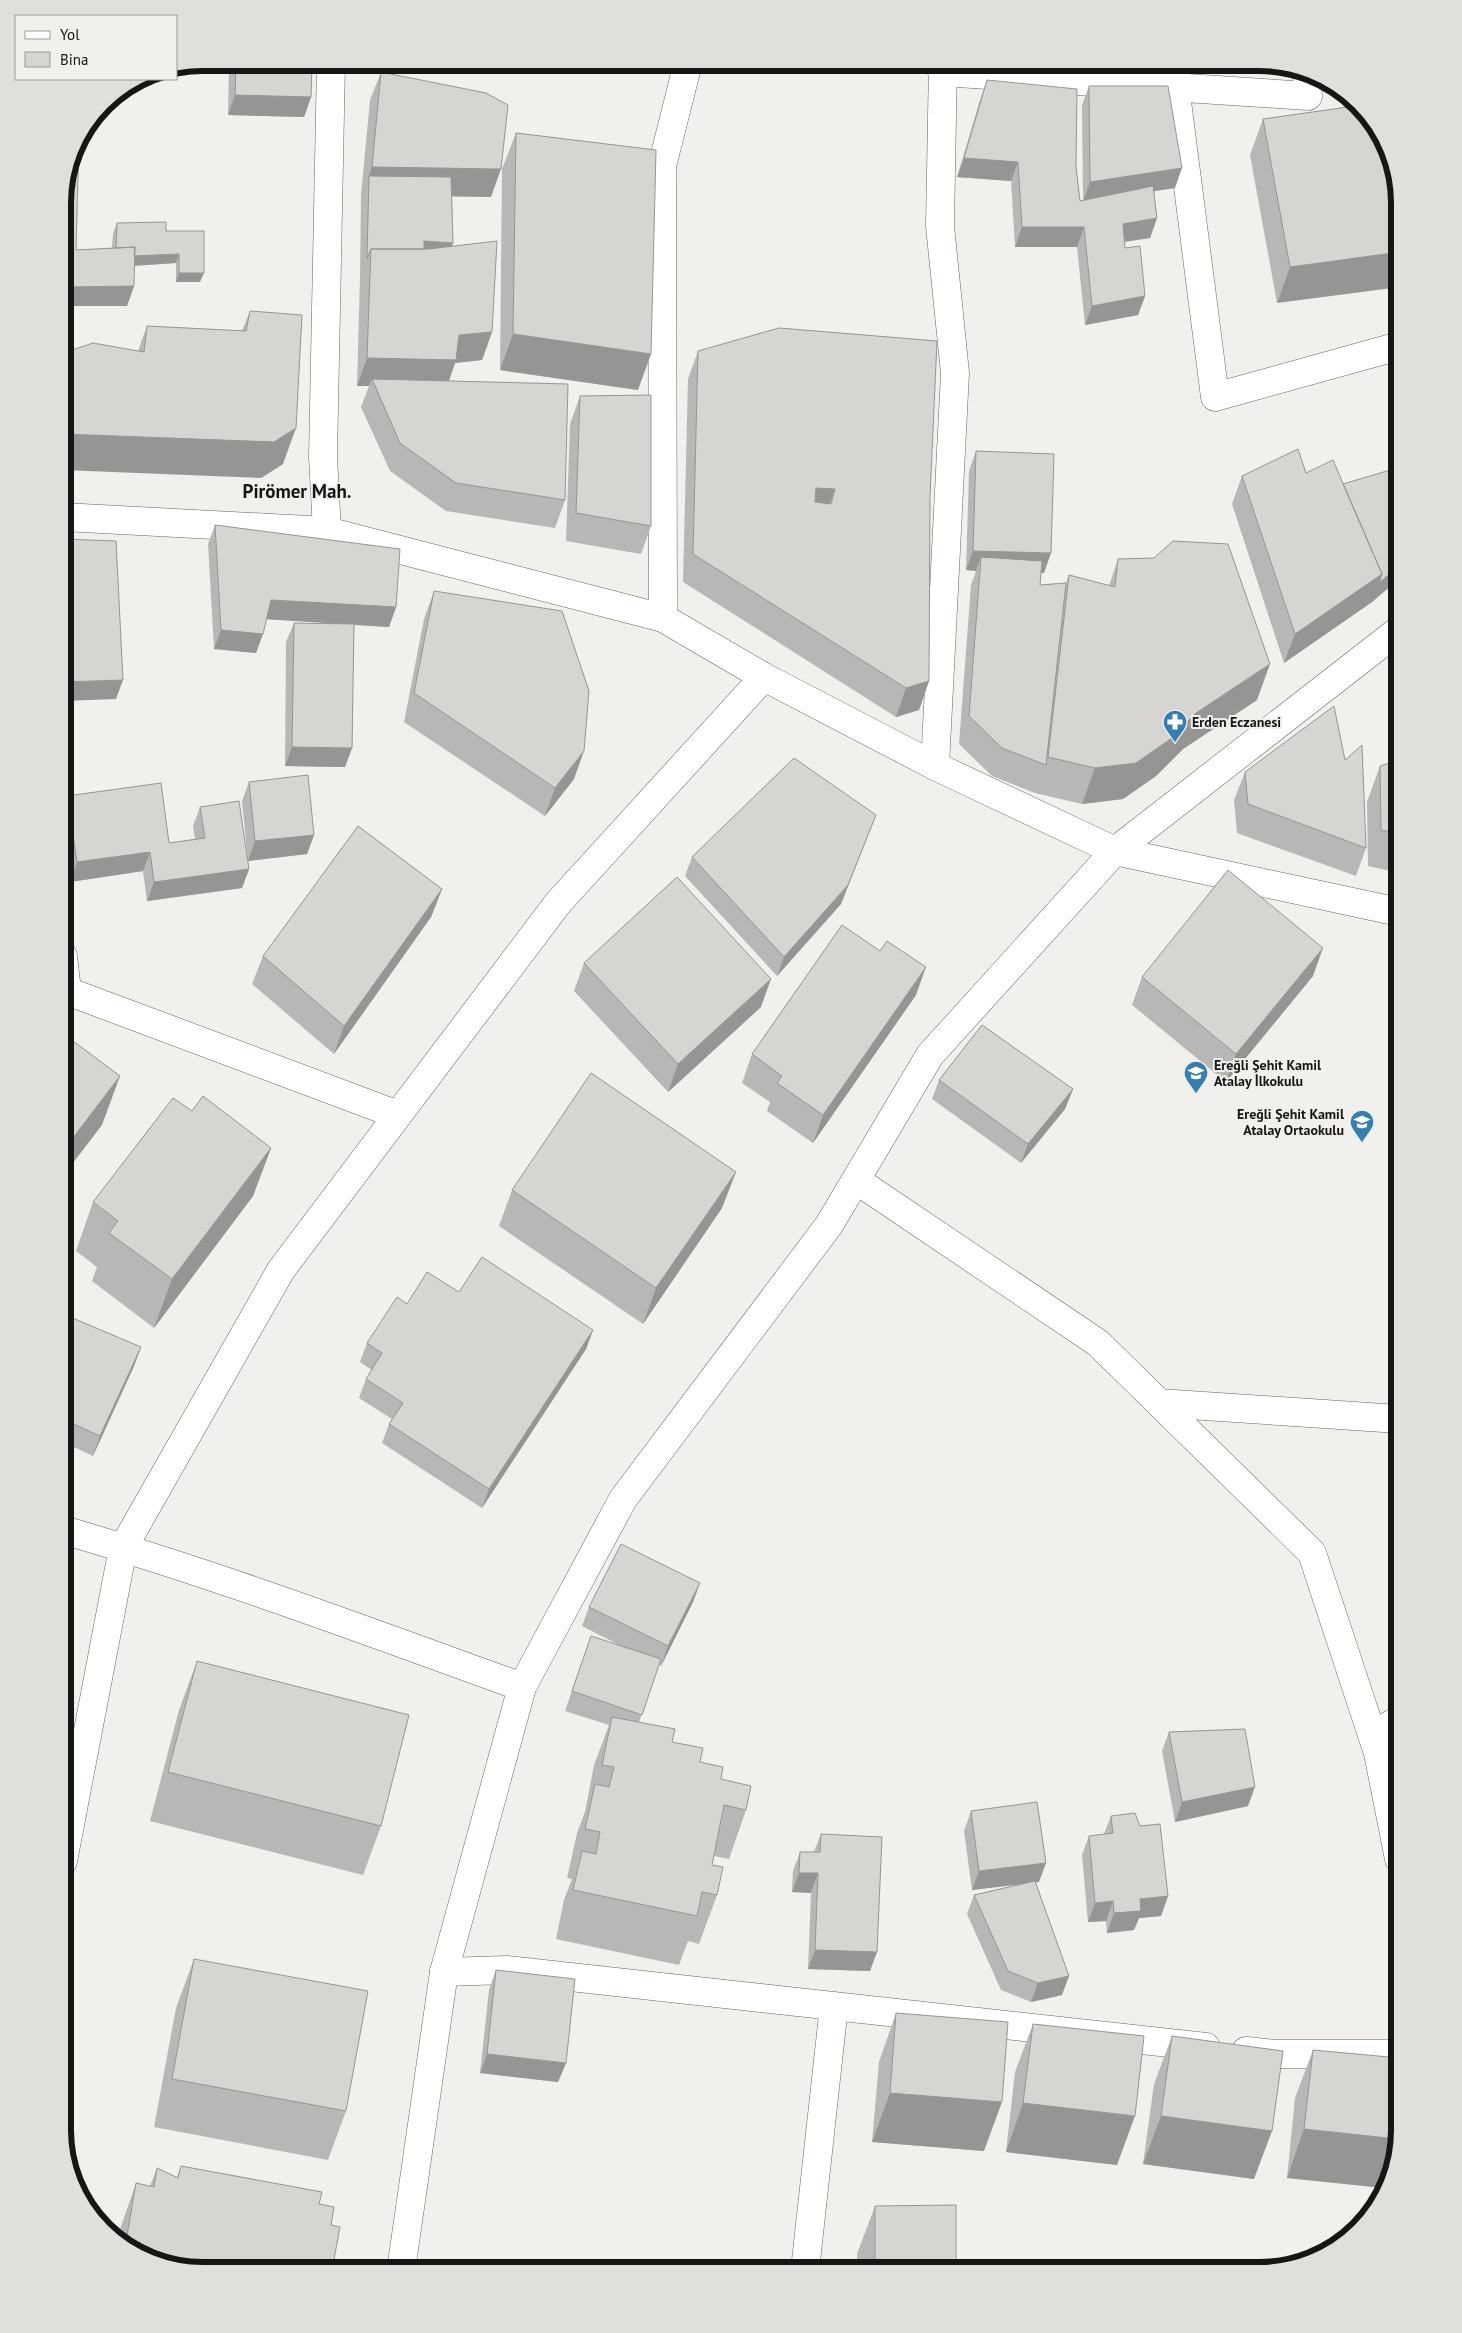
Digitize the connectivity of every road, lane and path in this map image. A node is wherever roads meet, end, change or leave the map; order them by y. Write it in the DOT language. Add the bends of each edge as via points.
graph roads {
  1 [pos="331,71"];
  2 [pos="686,71"];
  3 [pos="942,72"];
  4 [pos="1000,72"];
  5 [pos="1307,81"];
  6 [pos="1175,86"];
  7 [pos="1391,348"];
  8 [pos="72,517"];
  9 [pos="327,531"];
  10 [pos="663,618"];
  11 [pos="1391,637"];
  12 [pos="764,677"];
  13 [pos="934,766"];
  14 [pos="1115,851"];
  15 [pos="1391,910"];
  16 [pos="72,993"];
  17 [pos="398,1115"];
  18 [pos="856,1180"];
  19 [pos="1159,1403"];
  20 [pos="1391,1418"];
  21 [pos="71,1532"];
  22 [pos="123,1548"];
  23 [pos="522,1688"];
  24 [pos="1391,1724"];
  25 [pos="1372,1734"];
  26 [pos="71,1800"];
  27 [pos="1391,1819"];
  28 [pos="444,1972"];
  29 [pos="834,2006"];
  30 [pos="1391,2054"];
  31 [pos="402,2261"];
  32 [pos="807,2262"];
  1 -- 9 [label="street" via="323,457"];
  2 -- 10 [label="street" via="662,166"];
  3 -- 13 [label="street" via="940,226 955,373"];
  4 -- 6 [label="street"];
  5 -- 6 [label="street" via="1308,96"];
  6 -- 7 [label="street" via="1215,397"];
  8 -- 9 [label="street"];
  9 -- 10 [label="street"];
  10 -- 12 [label="street"];
  11 -- 14 [label="street"];
  12 -- 13 [label="street"];
  12 -- 17 [label="street" via="558,903"];
  13 -- 14 [label="street"];
  14 -- 15 [label="street"];
  14 -- 18 [label="street" via="930,1055"];
  16 -- 17 [label="street"];
  17 -- 22 [label="street" via="281,1270"];
  18 -- 19 [label="street" via="1098,1342"];
  18 -- 23 [label="street" via="829,1224 623,1498"];
  19 -- 20 [label="street"];
  19 -- 25 [label="street" via="1312,1553"];
  21 -- 22 [label="street"];
  22 -- 23 [label="street" via="306,1608"];
  22 -- 26 [label="street"];
  23 -- 28 [label="street"];
  24 -- 25 [label="street"];
  25 -- 27 [label="street"];
  28 -- 29 [label="street" via="507,1970"];
  28 -- 31 [label="street"];
  29 -- 30 [label="street" via="1275,2054"];
  29 -- 32 [label="street"];
}
